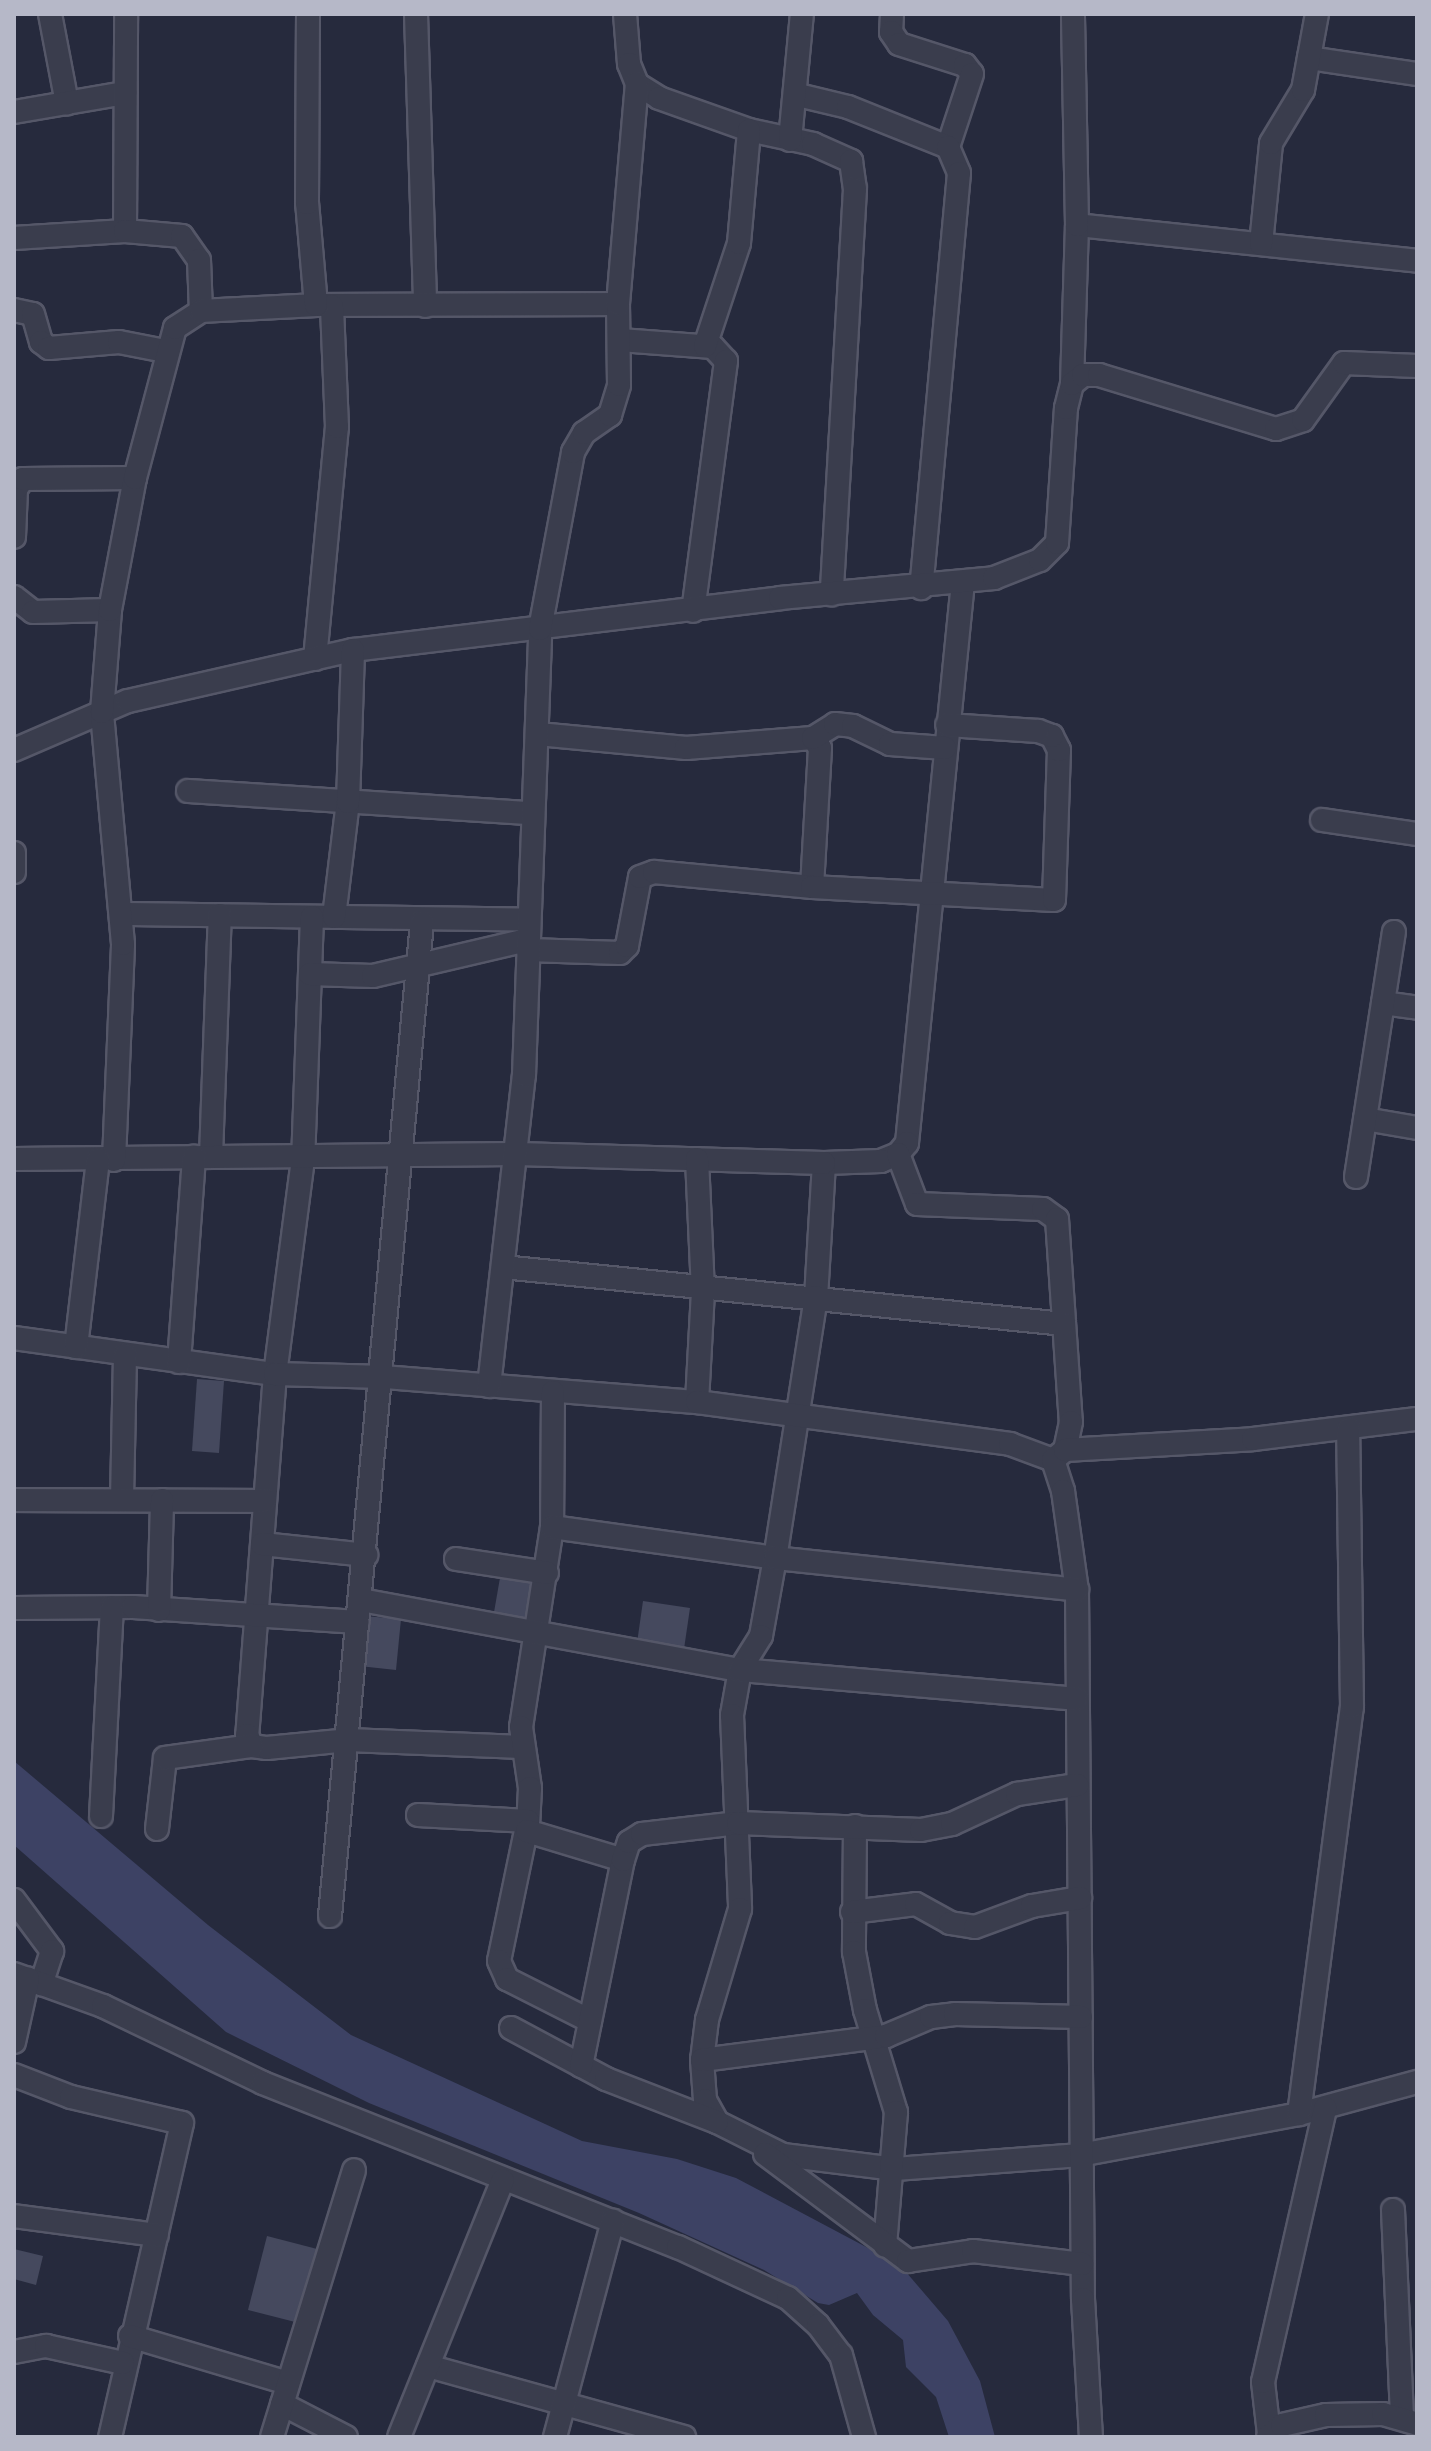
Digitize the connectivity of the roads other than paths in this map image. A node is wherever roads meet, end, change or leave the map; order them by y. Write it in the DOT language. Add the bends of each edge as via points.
graph roads {
  1 [pos="50,14"];
  2 [pos="126,14"];
  3 [pos="308,14"];
  4 [pos="416,14"];
  5 [pos="625,14"];
  6 [pos="802,14"];
  7 [pos="892,14"];
  8 [pos="1073,14"];
  9 [pos="1317,14"];
  10 [pos="1309,58"];
  11 [pos="1417,74"];
  12 [pos="637,84"];
  13 [pos="125,93"];
  14 [pos="798,95"];
  15 [pos="67,103"];
  16 [pos="14,112"];
  17 [pos="749,130"];
  18 [pos="790,140"];
  19 [pos="948,147"];
  20 [pos="1077,225"];
  21 [pos="125,231"];
  22 [pos="14,238"];
  23 [pos="1261,244"];
  24 [pos="1417,261"];
  25 [pos="618,304"];
  26 [pos="324,305"];
  27 [pos="425,306"];
  28 [pos="14,310"];
  29 [pos="201,311"];
  30 [pos="620,340"];
  31 [pos="705,346"];
  32 [pos="165,351"];
  33 [pos="1417,366"];
  34 [pos="1072,384"];
  35 [pos="135,478"];
  36 [pos="14,537"];
  37 [pos="963,582"];
  38 [pos="921,588"];
  39 [pos="832,594"];
  40 [pos="14,597"];
  41 [pos="110,610"];
  42 [pos="693,611"];
  43 [pos="540,629"];
  44 [pos="353,650"];
  45 [pos="315,659"];
  46 [pos="102,712"];
  47 [pos="538,734"];
  48 [pos="946,737"];
  49 [pos="813,738"];
  50 [pos="14,750"];
  51 [pos="188,791"];
  52 [pos="348,802"];
  53 [pos="531,813"];
  54 [pos="1322,820"];
  55 [pos="1417,834"];
  56 [pos="14,853"];
  57 [pos="14,872"];
  58 [pos="812,887"];
  59 [pos="929,894"];
  60 [pos="122,914"];
  61 [pos="220,915"];
  62 [pos="323,917"];
  63 [pos="422,922"];
  64 [pos="1394,932"];
  65 [pos="527,937"];
  66 [pos="418,967"];
  67 [pos="310,974"];
  68 [pos="1383,1003"];
  69 [pos="1417,1008"];
  70 [pos="1365,1119"];
  71 [pos="1417,1128"];
  72 [pos="518,1154"];
  73 [pos="898,1154"];
  74 [pos="203,1156"];
  75 [pos="401,1156"];
  76 [pos="14,1159"];
  77 [pos="303,1159"];
  78 [pos="697,1159"];
  79 [pos="106,1160"];
  80 [pos="824,1163"];
  81 [pos="1356,1177"];
  82 [pos="503,1267"];
  83 [pos="703,1291"];
  84 [pos="816,1297"];
  85 [pos="1064,1324"];
  86 [pos="14,1338"];
  87 [pos="76,1347"];
  88 [pos="125,1355"];
  89 [pos="179,1362"];
  90 [pos="275,1374"];
  91 [pos="384,1377"];
  92 [pos="489,1386"];
  93 [pos="553,1392"];
  94 [pos="697,1402"];
  95 [pos="797,1419"];
  96 [pos="1417,1419"];
  97 [pos="1348,1429"];
  98 [pos="1059,1455"];
  99 [pos="122,1499"];
  100 [pos="14,1500"];
  101 [pos="162,1500"];
  102 [pos="265,1501"];
  103 [pos="552,1527"];
  104 [pos="262,1544"];
  105 [pos="366,1555"];
  106 [pos="775,1558"];
  107 [pos="456,1559"];
  108 [pos="547,1573"];
  109 [pos="1077,1590"];
  110 [pos="112,1607"];
  111 [pos="14,1608"];
  112 [pos="159,1610"];
  113 [pos="360,1611"];
  114 [pos="256,1619"];
  115 [pos="535,1634"];
  116 [pos="740,1670"];
  117 [pos="1076,1699"];
  118 [pos="348,1740"];
  119 [pos="252,1746"];
  120 [pos="522,1747"];
  121 [pos="1077,1785"];
  122 [pos="418,1815"];
  123 [pos="101,1816"];
  124 [pos="738,1823"];
  125 [pos="527,1826"];
  126 [pos="855,1826"];
  127 [pos="157,1829"];
  128 [pos="623,1860"];
  129 [pos="1080,1898"];
  130 [pos="14,1900"];
  131 [pos="852,1912"];
  132 [pos="330,1916"];
  133 [pos="28,1979"];
  134 [pos="1081,2017"];
  135 [pos="590,2021"];
  136 [pos="511,2028"];
  137 [pos="878,2037"];
  138 [pos="14,2042"];
  139 [pos="702,2060"];
  140 [pos="581,2066"];
  141 [pos="14,2075"];
  142 [pos="1417,2082"];
  143 [pos="1325,2108"];
  144 [pos="1299,2114"];
  145 [pos="717,2122"];
  146 [pos="755,2144"];
  147 [pos="1080,2155"];
  148 [pos="895,2169"];
  149 [pos="354,2170"];
  150 [pos="503,2180"];
  151 [pos="1393,2210"];
  152 [pos="14,2216"];
  153 [pos="613,2221"];
  154 [pos="157,2235"];
  155 [pos="885,2246"];
  156 [pos="1082,2264"];
  157 [pos="130,2336"];
  158 [pos="14,2352"];
  159 [pos="123,2363"];
  160 [pos="428,2366"];
  161 [pos="285,2394"];
  162 [pos="564,2401"];
  163 [pos="1410,2421"];
  164 [pos="678,2436"];
  165 [pos="1268,2436"];
  166 [pos="110,2437"];
  167 [pos="272,2437"];
  168 [pos="346,2437"];
  169 [pos="399,2437"];
  170 [pos="555,2437"];
  171 [pos="864,2437"];
  172 [pos="1091,2437"];
  1 -- 15 [label="street"];
  2 -- 13 [label="street"];
  3 -- 26 [label="street" via="307,203"];
  4 -- 27 [label="street"];
  5 -- 12 [label="street" via="629,64"];
  6 -- 14 [label="street"];
  7 -- 19 [label="street" via="891,32 899,44 965,65 972,74"];
  8 -- 20 [label="street"];
  9 -- 10 [label="street"];
  10 -- 11 [label="street"];
  10 -- 23 [label="street" via="1303,90 1271,143"];
  12 -- 17 [label="street" via="670,103"];
  12 -- 25 [label="street"];
  13 -- 15 [label="street"];
  13 -- 21 [label="street"];
  14 -- 18 [label="street"];
  14 -- 19 [label="street" via="848,107"];
  15 -- 16 [label="street"];
  17 -- 18 [label="street"];
  17 -- 31 [label="street" via="739,243"];
  18 -- 39 [label="street" via="851,161 855,189"];
  19 -- 38 [label="street" via="959,173 956,235"];
  20 -- 23 [label="street"];
  20 -- 34 [label="street"];
  21 -- 22 [label="street"];
  21 -- 29 [label="street" via="182,236 192,244 199,260"];
  23 -- 24 [label="street"];
  25 -- 27 [label="street"];
  25 -- 30 [label="street"];
  26 -- 27 [label="street"];
  26 -- 29 [label="street"];
  26 -- 45 [label="street" via="337,427"];
  28 -- 32 [label="street" via="33,314 41,342 49,348 119,342"];
  29 -- 32 [label="street" via="175,328"];
  30 -- 31 [label="street"];
  30 -- 43 [label="street" via="615,406 603,422 584,433 573,452"];
  31 -- 42 [label="street" via="721,351 726,361"];
  32 -- 35 [label="street"];
  33 -- 34 [label="street" via="1344,363 1303,420 1276,429 1099,375 1083,375"];
  34 -- 37 [label="street" via="1057,543 1040,560 994,578"];
  35 -- 36 [label="street" via="23,479 16,489"];
  35 -- 41 [label="street"];
  37 -- 38 [label="street"];
  37 -- 48 [label="street"];
  38 -- 39 [label="street"];
  39 -- 42 [label="street"];
  40 -- 41 [label="street" via="33,612"];
  41 -- 46 [label="street"];
  42 -- 43 [label="street"];
  43 -- 44 [label="street"];
  43 -- 47 [label="street"];
  44 -- 45 [label="street"];
  44 -- 52 [label="street"];
  45 -- 46 [label="street"];
  46 -- 50 [label="street"];
  46 -- 60 [label="street"];
  47 -- 49 [label="street" via="686,748"];
  47 -- 53 [label="street"];
  48 -- 49 [label="street" via="890,744 853,726 835,724"];
  48 -- 59 [label="street"];
  48 -- 59 [label="street" via="1038,731 1052,736 1059,750 1058,888 1054,900 1044,902"];
  49 -- 58 [label="street" via="820,748"];
  51 -- 52 [label="street"];
  52 -- 53 [label="street"];
  52 -- 62 [label="street"];
  53 -- 65 [label="street"];
  54 -- 55 [label="street"];
  56 -- 57 [label="street"];
  58 -- 59 [label="street"];
  58 -- 65 [label="street" via="646,873 640,877 627,946 620,953"];
  59 -- 73 [label="street" via="907,1143"];
  60 -- 61 [label="street"];
  60 -- 79 [label="street"];
  61 -- 62 [label="street"];
  61 -- 74 [label="street"];
  62 -- 63 [label="street"];
  62 -- 67 [label="street"];
  63 -- 65 [label="street"];
  63 -- 66 [label="street"];
  64 -- 68 [label="street"];
  65 -- 66 [label="street"];
  65 -- 72 [label="street"];
  66 -- 67 [label="street" via="354,978"];
  66 -- 75 [label="street"];
  67 -- 77 [label="street"];
  68 -- 69 [label="street"];
  68 -- 70 [label="street"];
  70 -- 71 [label="street"];
  70 -- 81 [label="street"];
  72 -- 75 [label="street"];
  72 -- 78 [label="street"];
  72 -- 82 [label="street"];
  73 -- 80 [label="street" via="881,1161"];
  73 -- 85 [label="street" via="917,1204 1052,1211"];
  74 -- 77 [label="street"];
  74 -- 79 [label="street"];
  74 -- 89 [label="street"];
  75 -- 77 [label="street"];
  75 -- 91 [label="street"];
  76 -- 79 [label="street"];
  77 -- 90 [label="street"];
  78 -- 80 [label="street"];
  78 -- 83 [label="street"];
  79 -- 87 [label="street"];
  80 -- 84 [label="street"];
  82 -- 83 [label="street"];
  82 -- 92 [label="street"];
  83 -- 84 [label="street"];
  83 -- 94 [label="street"];
  84 -- 85 [label="street"];
  84 -- 95 [label="street"];
  85 -- 98 [label="street" via="1071,1422"];
  86 -- 87 [label="street"];
  87 -- 88 [label="street"];
  88 -- 89 [label="street"];
  88 -- 99 [label="street"];
  89 -- 90 [label="street"];
  90 -- 91 [label="street"];
  90 -- 102 [label="street"];
  91 -- 92 [label="street"];
  91 -- 105 [label="street"];
  92 -- 93 [label="street"];
  93 -- 94 [label="street"];
  93 -- 103 [label="street"];
  94 -- 95 [label="street"];
  95 -- 98 [label="street" via="1010,1444"];
  95 -- 106 [label="street"];
  96 -- 97 [label="street"];
  97 -- 98 [label="street"];
  97 -- 144 [label="street" via="1352,1707"];
  98 -- 109 [label="street"];
  99 -- 100 [label="street"];
  99 -- 101 [label="street"];
  101 -- 102 [label="street"];
  101 -- 112 [label="street"];
  102 -- 104 [label="street"];
  103 -- 106 [label="street"];
  103 -- 108 [label="street"];
  104 -- 105 [label="street"];
  104 -- 114 [label="street"];
  105 -- 113 [label="street"];
  106 -- 109 [label="street"];
  106 -- 116 [label="street" via="761,1636"];
  107 -- 108 [label="street"];
  108 -- 115 [label="street"];
  109 -- 117 [label="street"];
  110 -- 111 [label="street"];
  110 -- 112 [label="street"];
  110 -- 123 [label="street"];
  112 -- 114 [label="street"];
  113 -- 114 [label="street"];
  113 -- 115 [label="street"];
  113 -- 118 [label="street"];
  114 -- 119 [label="street" via="247,1735"];
  115 -- 116 [label="street"];
  115 -- 120 [label="street"];
  116 -- 117 [label="street"];
  116 -- 124 [label="street" via="731,1730"];
  117 -- 121 [label="street"];
  118 -- 119 [label="street"];
  118 -- 120 [label="street"];
  118 -- 132 [label="street"];
  119 -- 127 [label="street" via="165,1758"];
  120 -- 125 [label="street" via="530,1788"];
  121 -- 126 [label="street" via="1017,1794 952,1824 921,1830"];
  121 -- 129 [label="street"];
  122 -- 125 [label="street"];
  124 -- 126 [label="street"];
  124 -- 128 [label="street" via="642,1834 629,1842"];
  124 -- 139 [label="street" via="740,1909 707,2020"];
  125 -- 128 [label="street"];
  125 -- 135 [label="street" via="500,1972"];
  126 -- 131 [label="street"];
  128 -- 135 [label="street"];
  129 -- 131 [label="street" via="1032,1906 975,1927 950,1923 916,1904"];
  129 -- 134 [label="street"];
  130 -- 133 [label="street" via="52,1951"];
  131 -- 137 [label="street" via="859,1982"];
  133 -- 138 [label="street"];
  133 -- 150 [label="street" via="103,2006 263,2083"];
  134 -- 137 [label="street" via="955,2014"];
  134 -- 147 [label="street"];
  135 -- 140 [label="street"];
  136 -- 140 [label="street"];
  137 -- 139 [label="street"];
  137 -- 148 [label="street" via="896,2112"];
  139 -- 145 [label="street" via="705,2100"];
  140 -- 145 [label="street"];
  141 -- 154 [label="street" via="71,2097 182,2123"];
  142 -- 143 [label="street"];
  143 -- 144 [label="street"];
  143 -- 165 [label="street" via="1263,2382"];
  144 -- 147 [label="street"];
  145 -- 146 [label="street"];
  146 -- 148 [label="street" via="807,2161"];
  146 -- 155 [label="street"];
  147 -- 148 [label="street"];
  147 -- 156 [label="street"];
  148 -- 155 [label="street"];
  149 -- 161 [label="street"];
  150 -- 153 [label="street"];
  150 -- 160 [label="street"];
  151 -- 163 [label="street"];
  152 -- 154 [label="street"];
  153 -- 162 [label="street"];
  153 -- 171 [label="street" via="744,2275 808,2316 841,2355"];
  154 -- 157 [label="street"];
  155 -- 156 [label="street" via="908,2261 973,2251"];
  156 -- 172 [label="street"];
  157 -- 159 [label="street"];
  157 -- 161 [label="street"];
  158 -- 159 [label="street" via="46,2346"];
  159 -- 166 [label="street"];
  160 -- 162 [label="street"];
  160 -- 169 [label="street"];
  161 -- 167 [label="street"];
  161 -- 168 [label="street"];
  162 -- 164 [label="street"];
  162 -- 170 [label="street"];
  163 -- 165 [label="street" via="1326,2415 1282,2425"];
}
